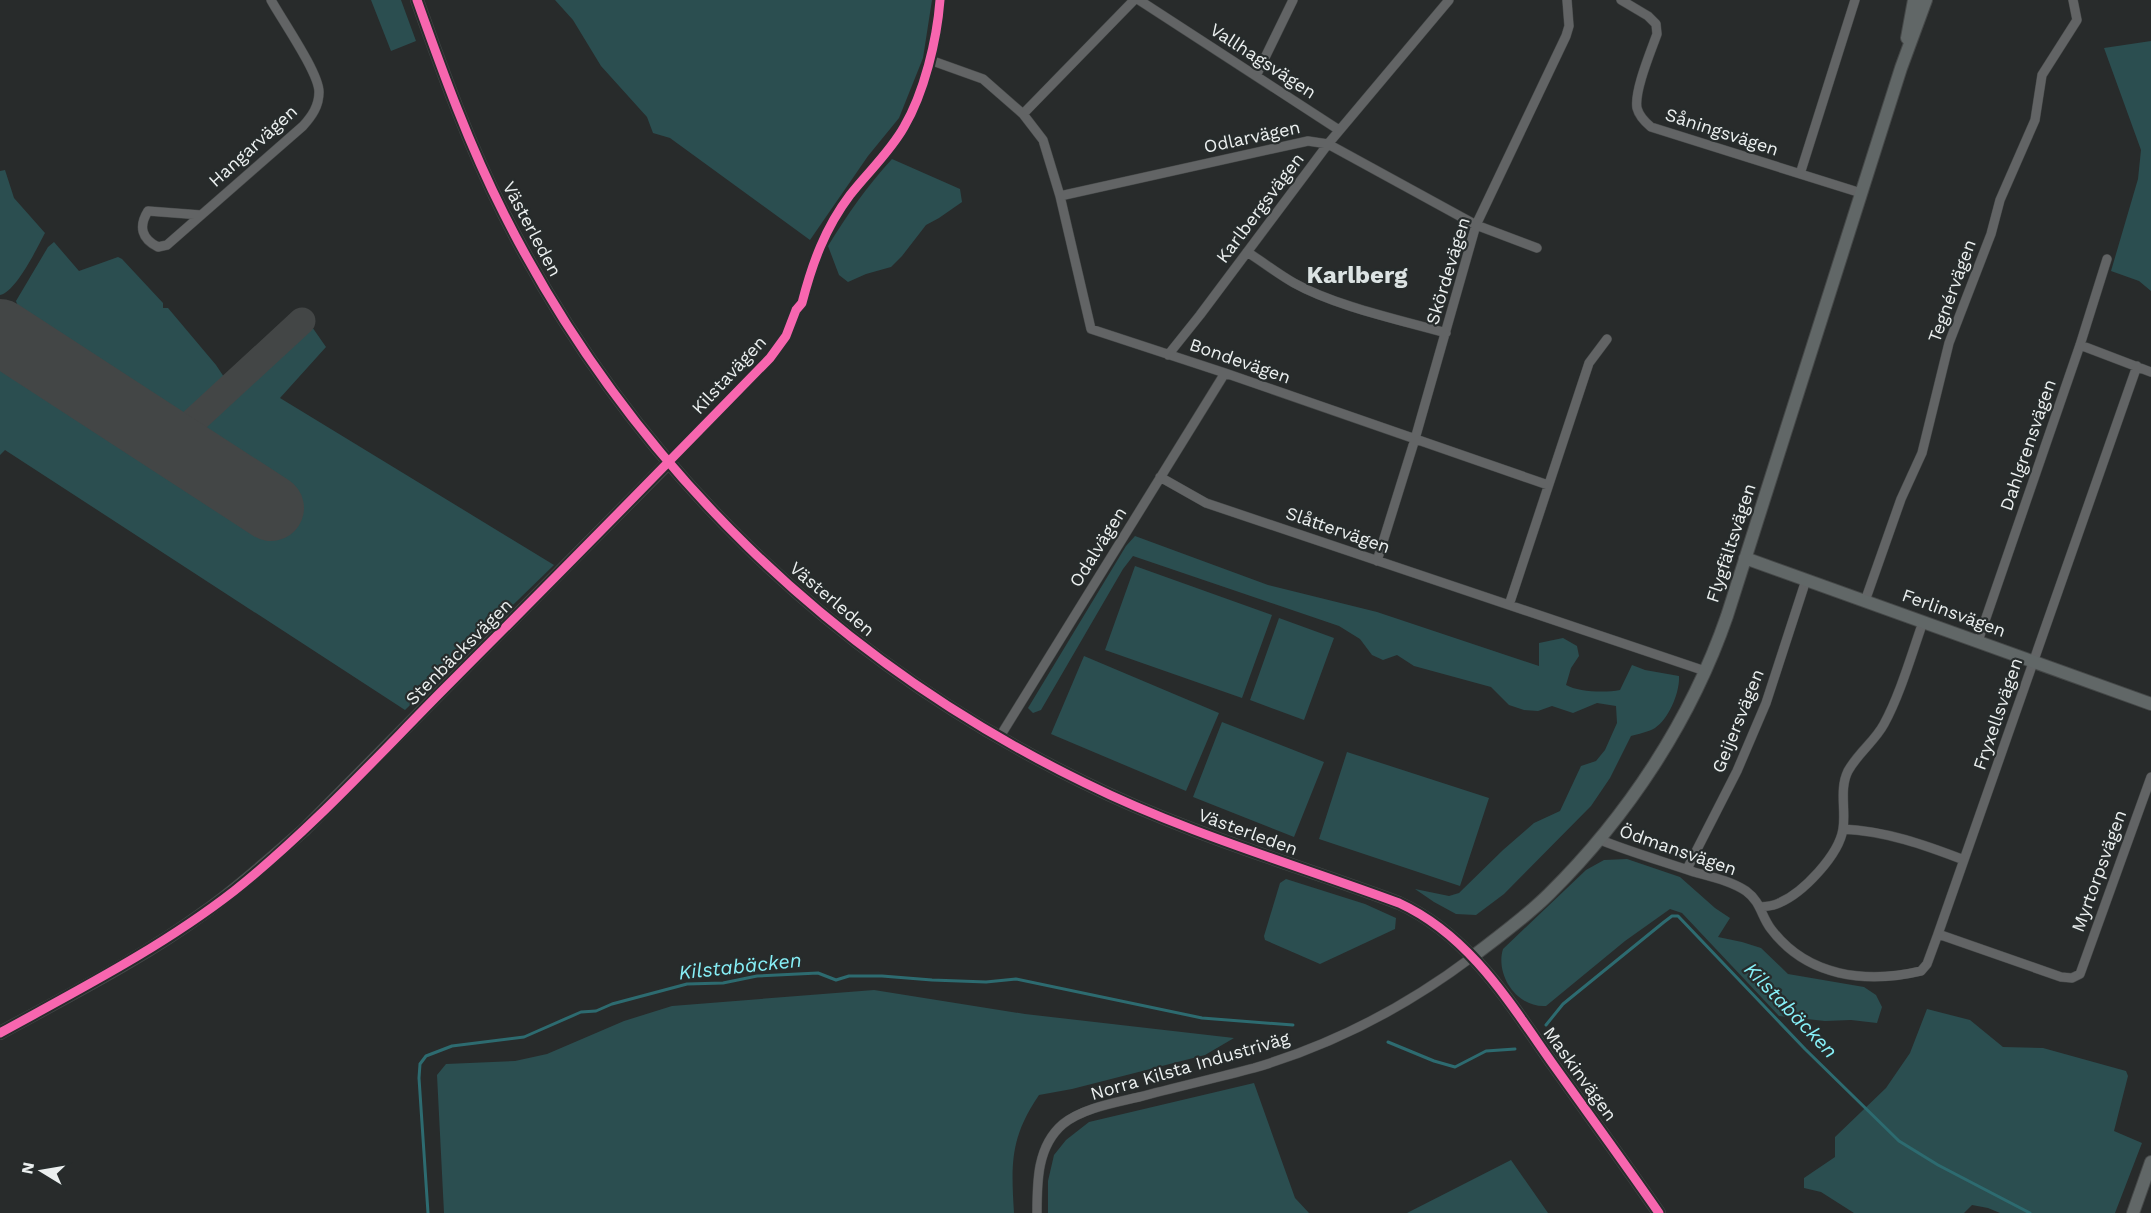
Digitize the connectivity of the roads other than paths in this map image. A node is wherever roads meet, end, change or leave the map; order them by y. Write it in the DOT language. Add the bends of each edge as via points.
graph roads {
  1 [pos="271,0"];
  2 [pos="417,0"];
  3 [pos="940,0"];
  4 [pos="1136,0"];
  5 [pos="1293,0"];
  6 [pos="1449,0"];
  7 [pos="1567,0"];
  8 [pos="1621,0"];
  9 [pos="1855,0"];
  10 [pos="1914,0"];
  11 [pos="1926,0"];
  12 [pos="2073,0"];
  13 [pos="930,60"];
  14 [pos="1901,68"];
  15 [pos="1256,76"];
  16 [pos="1023,114"];
  17 [pos="1339,130"];
  18 [pos="1328,144"];
  19 [pos="1800,174"];
  20 [pos="864,178"];
  21 [pos="1861,193"];
  22 [pos="1060,196"];
  23 [pos="201,215"];
  24 [pos="1476,225"];
  25 [pos="1537,248"];
  26 [pos="1247,252"];
  27 [pos="2107,259"];
  28 [pos="802,303"];
  29 [pos="1446,333"];
  30 [pos="1607,339"];
  31 [pos="2080,345"];
  32 [pos="1168,355"];
  33 [pos="2137,366"];
  34 [pos="2151,372"];
  35 [pos="1225,373"];
  36 [pos="1415,439"];
  37 [pos="669,462"];
  38 [pos="1160,477"];
  39 [pos="1548,485"];
  40 [pos="1745,558"];
  41 [pos="1377,561"];
  42 [pos="1806,579"];
  43 [pos="1865,601"];
  44 [pos="1509,605"];
  45 [pos="1923,622"];
  46 [pos="1978,641"];
  47 [pos="2034,661"];
  48 [pos="1705,671"];
  49 [pos="2151,704"];
  50 [pos="999,738"];
  51 [pos="2151,777"];
  52 [pos="1843,829"];
  53 [pos="1598,839"];
  54 [pos="1964,860"];
  55 [pos="1688,869"];
  56 [pos="1761,907"];
  57 [pos="1938,934"];
  58 [pos="1472,957"];
  59 [pos="0,1034"];
  60 [pos="2151,1162"];
  61 [pos="1037,1213"];
  62 [pos="1659,1213"];
  63 [pos="2133,1213"];
  1 -- 23 [label="street, Hangarvägen" via="318,81 318,104 303,126"];
  2 -- 37 [label="street, Västerleden" via="476,155 528,260 603,378"];
  3 -- 13 [label="street"];
  4 -- 15 [label="street, Vallhagsvägen"];
  4 -- 16 [label="street"];
  5 -- 15 [label="street"];
  6 -- 17 [label="street, Karlbergsvägen"];
  7 -- 24 [label="street, Skördevägen" via="1566,36"];
  8 -- 19 [label="street, Såningsvägen" via="1656,24 1657,34 1638,98 1637,109 1642,119 1651,127"];
  9 -- 19 [label="street"];
  10 -- 14 [label="street, Flygfältsvägen"];
  11 -- 14 [label="street, Flygfältsvägen"];
  12 -- 43 [label="street, Tegnérvägen" via="2077,20 2042,75 2035,120 2004,190 1949,344 1922,453 1901,498"];
  13 -- 16 [label="street, Bondevägen" via="983,80"];
  13 -- 20 [label="street" via="905,127"];
  14 -- 21 [label="street, Flygfältsvägen"];
  15 -- 17 [label="street, Vallhagsvägen"];
  16 -- 22 [label="street, Bondevägen" via="1047,149"];
  17 -- 18 [label="street, Karlbergsvägen"];
  18 -- 22 [label="street, Odlarvägen" via="1289,144"];
  18 -- 24 [label="street, Odlarvägen"];
  18 -- 26 [label="street, Karlbergsvägen"];
  19 -- 21 [label="street, Såningsvägen"];
  21 -- 40 [label="street, Flygfältsvägen"];
  22 -- 32 [label="street, Bondevägen" via="1091,329"];
  23 -- 23 [label="street, Hangarvägen" via="148,211 142,232 158,248 167,245"];
  24 -- 25 [label="street, Odlarvägen"];
  24 -- 29 [label="street, Skördevägen"];
  26 -- 29 [label="street" via="1308,290"];
  26 -- 32 [label="street, Karlbergsvägen"];
  27 -- 31 [label="street, Dahlgrensvägen"];
  28 -- 37 [label="street, Kilstavägen" via="770,358"];
  29 -- 36 [label="street, Skördevägen"];
  30 -- 39 [label="street" via="1589,363"];
  31 -- 33 [label="street"];
  31 -- 46 [label="street, Dahlgrensvägen"];
  32 -- 35 [label="street, Bondevägen"];
  33 -- 34 [label="street"];
  33 -- 47 [label="street, Fryxellsvägen"];
  35 -- 36 [label="street, Bondevägen"];
  35 -- 38 [label="street, Odalvägen"];
  36 -- 39 [label="street, Bondevägen"];
  36 -- 41 [label="street, Skördevägen"];
  37 -- 50 [label="street, Västerleden" via="748,548 826,619 908,680"];
  37 -- 59 [label="street, Stenbäcksvägen" via="269,861 162,941"];
  38 -- 41 [label="street, Slåttervägen" via="1206,503"];
  38 -- 50 [label="street, Odalvägen"];
  39 -- 44 [label="street"];
  40 -- 42 [label="street, Ferlinsvägen"];
  40 -- 48 [label="street, Flygfältsvägen"];
  41 -- 44 [label="street, Slåttervägen"];
  42 -- 43 [label="street, Ferlinsvägen"];
  42 -- 55 [label="street, Geijersvägen" via="1766,703"];
  43 -- 45 [label="street, Ferlinsvägen"];
  44 -- 48 [label="street, Slåttervägen"];
  45 -- 46 [label="street, Ferlinsvägen"];
  45 -- 52 [label="street" via="1883,726 1847,774"];
  46 -- 47 [label="street, Ferlinsvägen"];
  47 -- 49 [label="street, Ferlinsvägen"];
  47 -- 54 [label="street, Fryxellsvägen"];
  48 -- 53 [label="street, Flygfältsvägen" via="1646,778"];
  50 -- 58 [label="street, Västerleden" via="1162,818 1407,907 1436,924"];
  51 -- 57 [label="street, Myrtorpsvägen" via="2078,975 2061,977"];
  52 -- 54 [label="street" via="1893,836"];
  52 -- 56 [label="street" via="1839,845 1814,876 1779,904"];
  53 -- 55 [label="street, Ödmansvägen"];
  53 -- 58 [label="street, Flygfältsvägen" via="1549,894"];
  54 -- 57 [label="street, Fryxellsvägen"];
  55 -- 56 [label="street, Ödmansvägen" via="1748,892"];
  56 -- 57 [label="street, Ödmansvägen" via="1769,926 1797,955 1824,969 1855,976 1879,978 1921,971"];
  58 -- 61 [label="street, Norra Kilsta Industriväg" via="1379,1017 1297,1053 1077,1115 1051,1138 1043,1153"];
  58 -- 62 [label="street, Maskinvägen"];
  60 -- 63 [label="street"];
}
